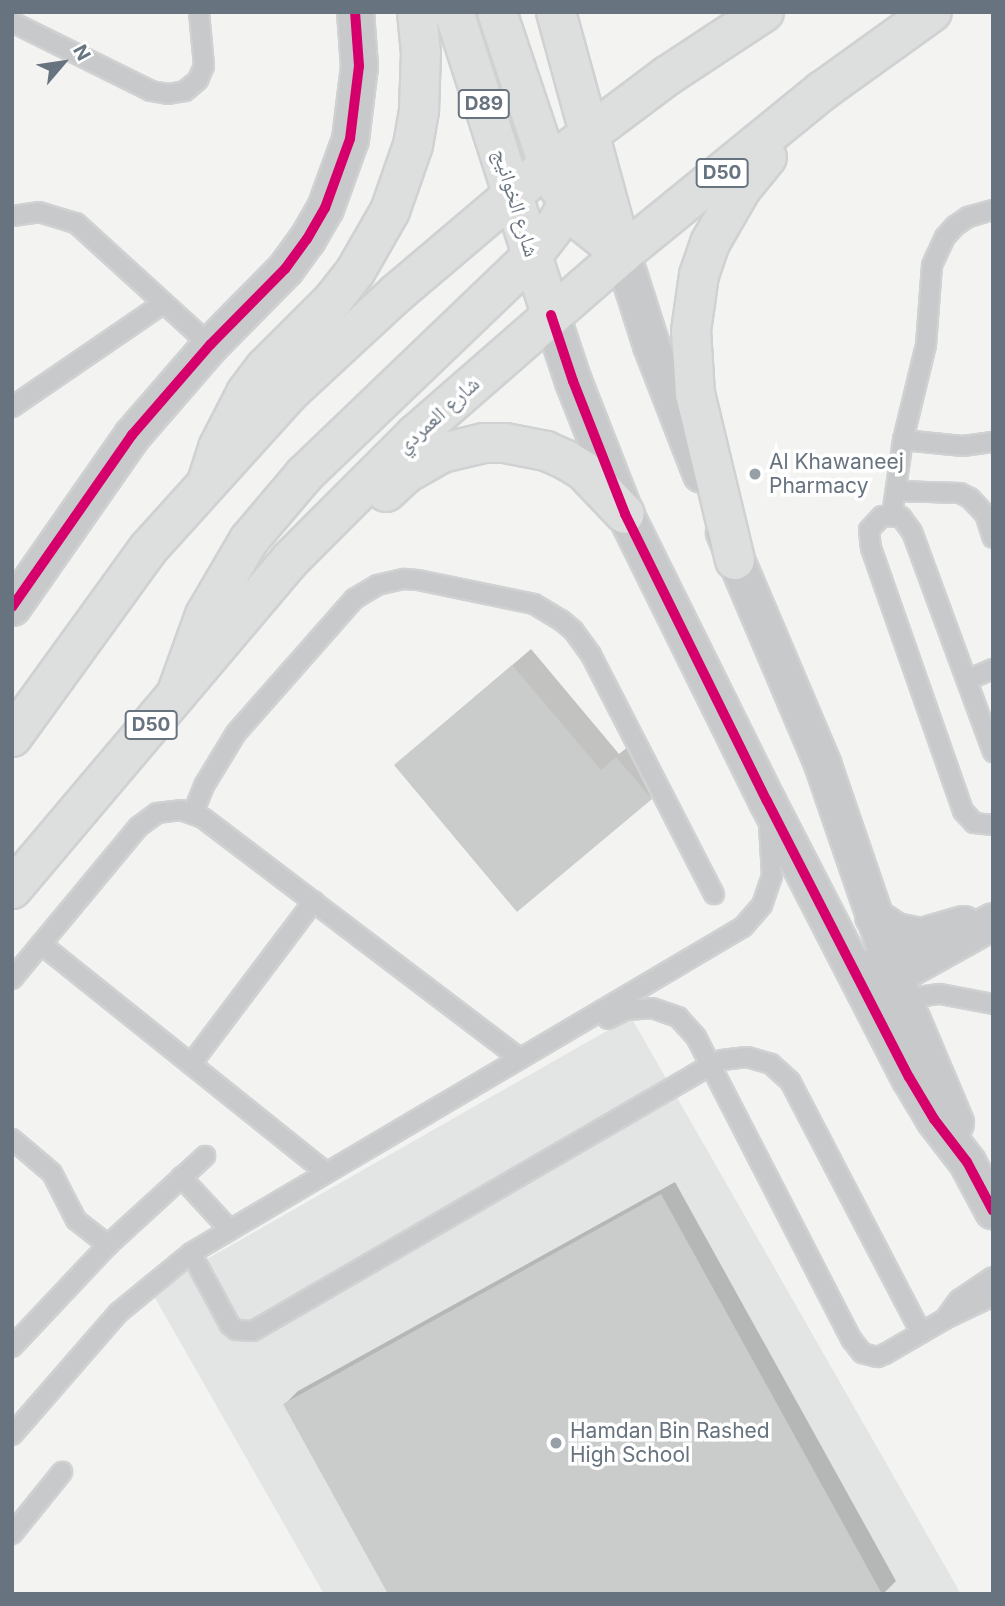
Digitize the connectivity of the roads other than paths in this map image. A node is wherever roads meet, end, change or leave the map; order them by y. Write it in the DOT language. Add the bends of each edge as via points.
graph roads {
  1 [pos="200,12"];
  2 [pos="355,12"];
  3 [pos="417,12"];
  4 [pos="454,12"];
  5 [pos="497,12"];
  6 [pos="556,12"];
  7 [pos="764,12"];
  8 [pos="932,12"];
  9 [pos="12,22"];
  10 [pos="822,91"];
  11 [pos="590,132"];
  12 [pos="547,166"];
  13 [pos="513,195"];
  14 [pos="567,203"];
  15 [pos="993,209"];
  16 [pos="12,216"];
  17 [pos="622,254"];
  18 [pos="532,257"];
  19 [pos="164,303"];
  20 [pos="551,315"];
  21 [pos="209,345"];
  22 [pos="12,407"];
  23 [pos="903,440"];
  24 [pos="993,442"];
  25 [pos="208,478"];
  26 [pos="895,491"];
  27 [pos="625,513"];
  28 [pos="892,515"];
  29 [pos="993,538"];
  30 [pos="290,560"];
  31 [pos="734,560"];
  32 [pos="663,589"];
  33 [pos="12,607"];
  34 [pos="993,669"];
  35 [pos="967,680"];
  36 [pos="176,695"];
  37 [pos="12,737"];
  38 [pos="993,752"];
  39 [pos="767,801"];
  40 [pos="193,813"];
  41 [pos="992,830"];
  42 [pos="12,889"];
  43 [pos="714,894"];
  44 [pos="314,901"];
  45 [pos="993,915"];
  46 [pos="873,916"];
  47 [pos="993,922"];
  48 [pos="41,944"];
  49 [pos="12,979"];
  50 [pos="898,988"];
  51 [pos="993,1004"];
  52 [pos="556,1038"];
  53 [pos="520,1059"];
  54 [pos="191,1064"];
  55 [pos="711,1065"];
  56 [pos="12,1139"];
  57 [pos="205,1156"];
  58 [pos="967,1162"];
  59 [pos="326,1172"];
  60 [pos="181,1177"];
  61 [pos="993,1211"];
  62 [pos="229,1229"];
  63 [pos="108,1245"];
  64 [pos="191,1252"];
  65 [pos="993,1277"];
  66 [pos="993,1296"];
  67 [pos="946,1319"];
  68 [pos="921,1333"];
  69 [pos="12,1347"];
  70 [pos="12,1435"];
  71 [pos="62,1472"];
  72 [pos="12,1534"];
  1 -- 9 [label="lane" via="204,66 198,80 185,91 168,94 151,91"];
  2 -- 21 [label="street" via="356,103 343,163 325,208 285,269"];
  3 -- 25 [label="main road" via="419,110 407,167 390,211 355,272 246,393"];
  4 -- 13 [label="main road, شارع الخوانيج / D89"];
  5 -- 12 [label="main road"];
  6 -- 11 [label="main road"];
  7 -- 11 [label="main road"];
  8 -- 10 [label="main road, شارع العمردي / D50"];
  10 -- 17 [label="main road, شارع العمردي / D50"];
  10 -- 31 [label="main road" via="741,189 715,233 699,275 691,331 694,383"];
  11 -- 12 [label="main road"];
  11 -- 14 [label="main road" via="582,169"];
  11 -- 17 [label="main road"];
  12 -- 13 [label="main road"];
  12 -- 14 [label="main road"];
  13 -- 18 [label="main road, شارع الخوانيج / D89"];
  13 -- 25 [label="main road" via="340,344"];
  14 -- 17 [label="main road" via="601,240"];
  14 -- 18 [label="main road"];
  15 -- 23 [label="lane" via="955,226 937,251 922,367"];
  16 -- 19 [label="lane" via="39,212 76,223"];
  17 -- 20 [label="main road, شارع العمردي / D50"];
  17 -- 31 [label="street" via="651,345"];
  18 -- 20 [label="main road, شارع الخوانيج / D89"];
  18 -- 36 [label="main road" via="305,474 269,515 225,577 205,615"];
  19 -- 21 [label="lane"];
  19 -- 22 [label="lane"];
  20 -- 27 [label="street"];
  20 -- 30 [label="main road, شارع العمردي / D50" via="416,434"];
  21 -- 33 [label="street" via="132,435"];
  23 -- 24 [label="lane" via="963,446"];
  23 -- 26 [label="lane"];
  25 -- 37 [label="main road" via="106,604"];
  26 -- 28 [label="lane"];
  26 -- 29 [label="lane" via="960,493 985,514"];
  27 -- 30 [label="main road" via="584,471 566,460 526,446 484,443 423,462"];
  27 -- 32 [label="street"];
  28 -- 35 [label="lane" via="908,524 912,532"];
  28 -- 41 [label="lane" via="882,516 869,530 871,548 963,811 974,823"];
  30 -- 36 [label="main road, شارع العمردي / D50"];
  31 -- 46 [label="street" via="822,762"];
  32 -- 39 [label="street"];
  32 -- 50 [label="street" via="785,792 865,956"];
  34 -- 35 [label="lane"];
  35 -- 38 [label="lane"];
  36 -- 42 [label="main road, شارع العمردي / D50"];
  39 -- 52 [label="lane" via="772,876 753,917 730,936"];
  39 -- 58 [label="street" via="909,1077"];
  40 -- 43 [label="lane" via="236,733 354,599 377,585 418,580 534,604 573,630 591,656"];
  40 -- 44 [label="lane"];
  40 -- 48 [label="lane" via="169,810 147,819"];
  44 -- 53 [label="lane"];
  44 -- 54 [label="lane"];
  45 -- 46 [label="street" via="921,936 895,931"];
  46 -- 50 [label="street"];
  47 -- 50 [label="street"];
  48 -- 49 [label="lane"];
  48 -- 54 [label="lane"];
  50 -- 51 [label="lane"];
  50 -- 58 [label="street" via="948,1102"];
  52 -- 53 [label="lane"];
  52 -- 55 [label="lane" via="592,1028 626,1010 652,1008 678,1017 688,1026"];
  53 -- 59 [label="lane"];
  54 -- 59 [label="lane"];
  55 -- 64 [label="lane" via="261,1328 244,1332 230,1325"];
  55 -- 68 [label="lane" via="735,1057 760,1060 790,1081"];
  55 -- 68 [label="lane" via="856,1347 877,1357"];
  56 -- 63 [label="lane" via="52,1173 76,1220"];
  57 -- 60 [label="lane"];
  58 -- 61 [label="street"];
  59 -- 62 [label="lane"];
  60 -- 62 [label="lane"];
  60 -- 63 [label="lane"];
  62 -- 64 [label="lane"];
  63 -- 69 [label="lane"];
  64 -- 70 [label="lane" via="118,1313"];
  65 -- 67 [label="lane" via="959,1300"];
  66 -- 67 [label="lane"];
  67 -- 68 [label="lane"];
  71 -- 72 [label="lane"];
}
